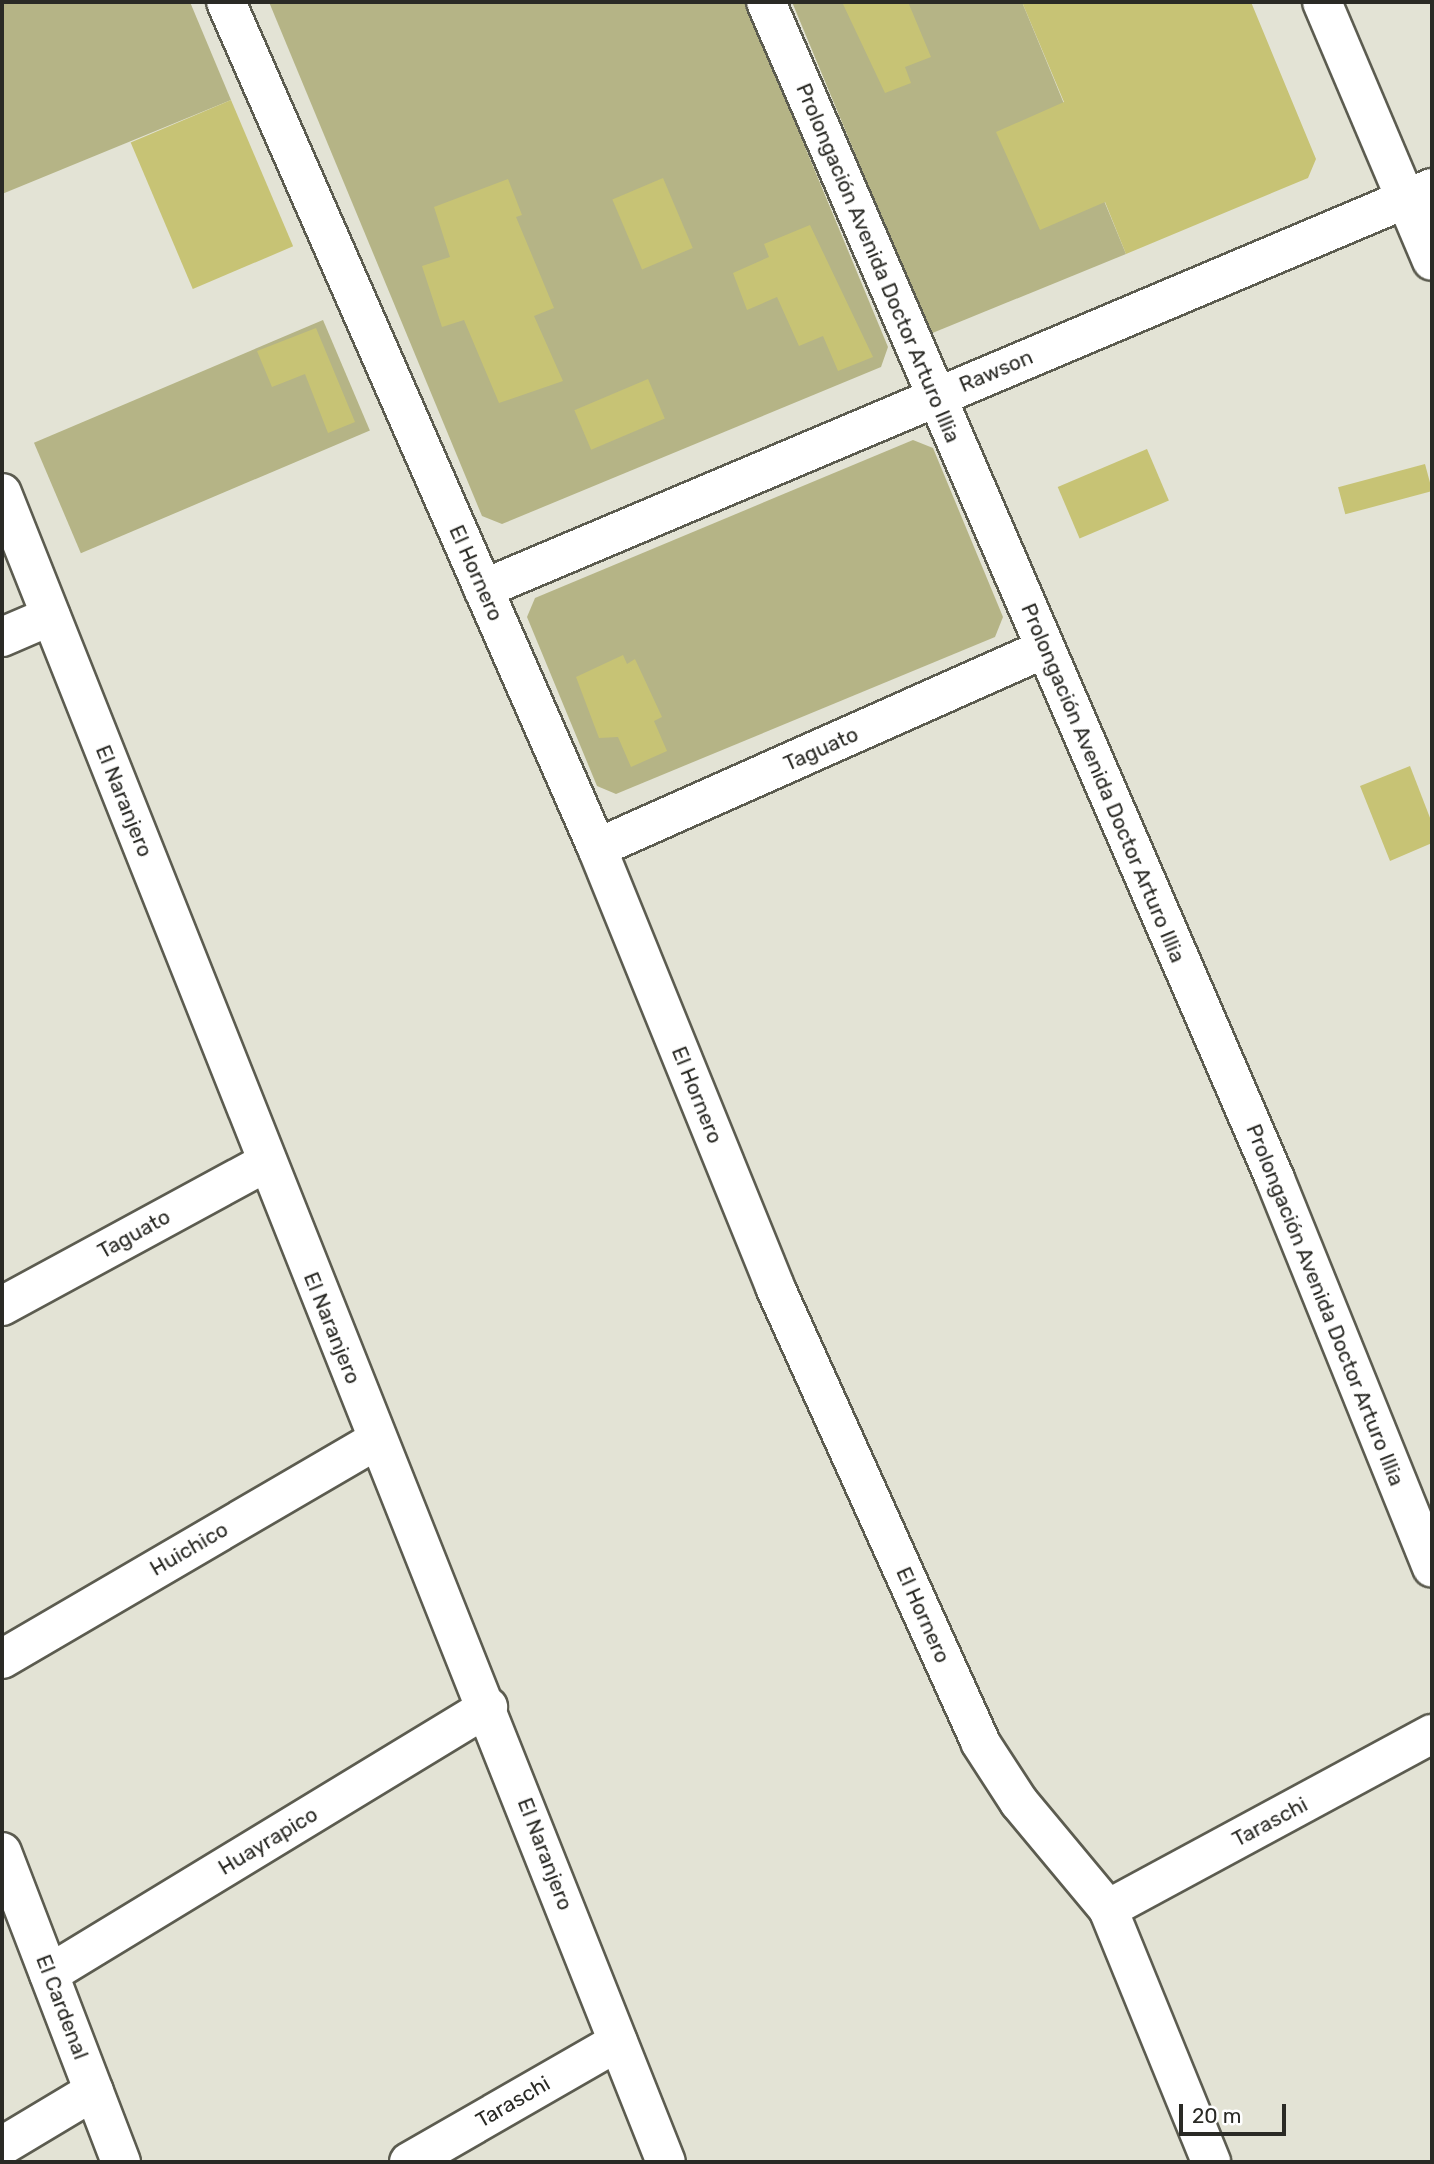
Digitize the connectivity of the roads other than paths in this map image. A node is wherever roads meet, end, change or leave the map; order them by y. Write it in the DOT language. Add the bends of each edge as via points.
graph roads {
  1 [pos="226,2"];
  2 [pos="766,2"];
  3 [pos="1322,2"];
  4 [pos="1419,194"];
  5 [pos="1432,261"];
  6 [pos="935,396"];
  7 [pos="2,492"];
  8 [pos="483,589"];
  9 [pos="51,615"];
  10 [pos="2,637"];
  11 [pos="1045,649"];
  12 [pos="597,848"];
  13 [pos="267,1162"];
  14 [pos="2,1306"];
  15 [pos="377,1440"];
  16 [pos="1432,1568"];
  17 [pos="2,1658"];
  18 [pos="488,1707"];
  19 [pos="1432,1734"];
  20 [pos="2,1852"];
  21 [pos="1108,1909"];
  22 [pos="49,1974"];
  23 [pos="618,2042"];
  24 [pos="94,2091"];
  25 [pos="2,2146"];
  26 [pos="121,2162"];
  27 [pos="409,2162"];
  28 [pos="666,2162"];
  29 [pos="1211,2162"];
  1 -- 8 [label="street, El Hornero"];
  2 -- 6 [label="street, Prolongación Avenida Doctor Arturo Illia"];
  3 -- 4 [label="street"];
  4 -- 5 [label="street"];
  4 -- 6 [label="street, Rawson"];
  6 -- 8 [label="street, Rawson"];
  6 -- 11 [label="street, Prolongación Avenida Doctor Arturo Illia"];
  7 -- 9 [label="street, El Naranjero"];
  8 -- 12 [label="street, El Hornero"];
  9 -- 10 [label="street"];
  9 -- 13 [label="street, El Naranjero"];
  11 -- 12 [label="street, Taguato"];
  11 -- 16 [label="street, Prolongación Avenida Doctor Arturo Illia" via="1275,1179"];
  12 -- 21 [label="street, El Hornero" via="775,1287 981,1742 1019,1802"];
  13 -- 14 [label="street, Taguato"];
  13 -- 15 [label="street, El Naranjero"];
  15 -- 17 [label="street, Huichico"];
  15 -- 18 [label="street, El Naranjero"];
  18 -- 22 [label="street, Huayrapico"];
  18 -- 23 [label="street, El Naranjero"];
  19 -- 21 [label="street, Taraschi"];
  20 -- 22 [label="street, El Cardenal"];
  21 -- 29 [label="street, El Hornero"];
  22 -- 24 [label="street, El Cardenal"];
  23 -- 27 [label="street, Taraschi"];
  23 -- 28 [label="street, El Naranjero"];
  24 -- 25 [label="street"];
  24 -- 26 [label="street, El Cardenal"];
}
